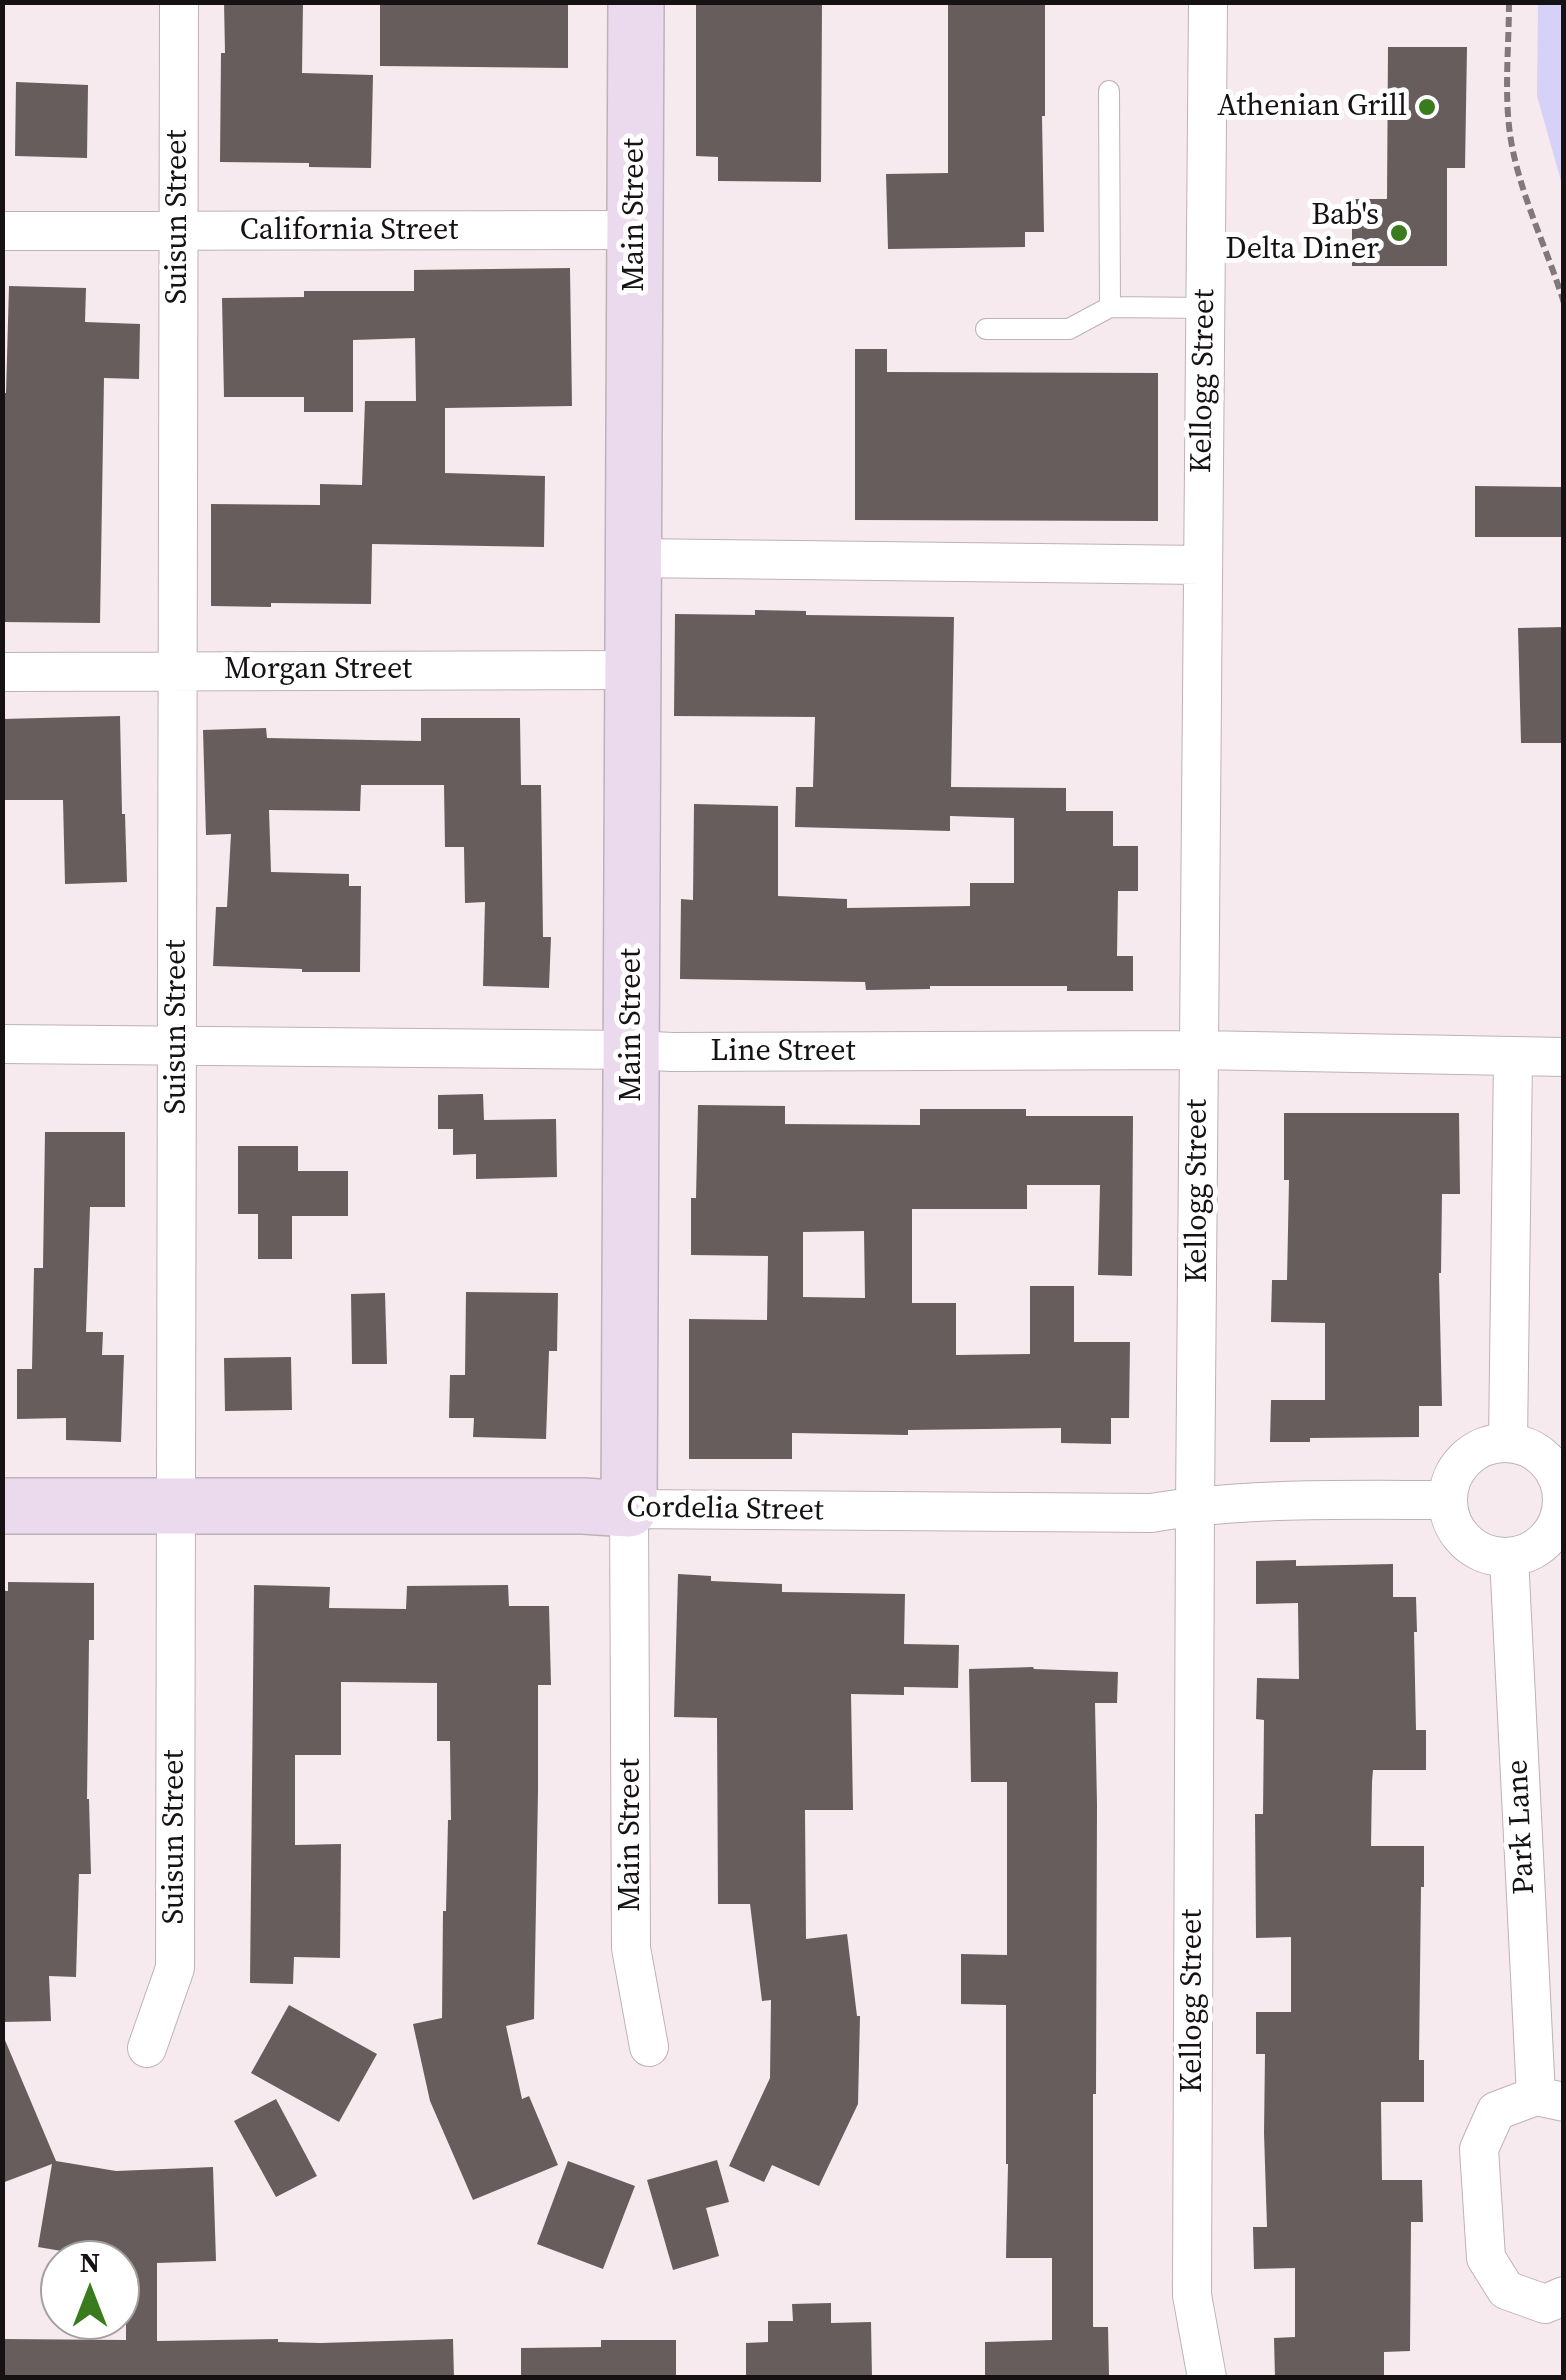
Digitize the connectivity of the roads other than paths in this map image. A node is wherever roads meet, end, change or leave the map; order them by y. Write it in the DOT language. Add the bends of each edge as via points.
graph roads {
  1 [pos="180,2"];
  2 [pos="636,2"];
  3 [pos="1208,2"];
  4 [pos="1110,90"];
  5 [pos="635,230"];
  6 [pos="2,231"];
  7 [pos="178,231"];
  8 [pos="1110,307"];
  9 [pos="1205,308"];
  10 [pos="986,328"];
  11 [pos="632,558"];
  12 [pos="1202,565"];
  13 [pos="179,670"];
  14 [pos="632,670"];
  15 [pos="2,672"];
  16 [pos="2,1044"];
  17 [pos="177,1047"];
  18 [pos="632,1050"];
  19 [pos="1199,1050"];
  20 [pos="1513,1056"];
  21 [pos="1564,1056"];
  22 [pos="1508,1442"];
  23 [pos="1447,1500"];
  24 [pos="1563,1502"];
  25 [pos="2,1506"];
  26 [pos="175,1506"];
  27 [pos="1195,1506"];
  28 [pos="629,1509"];
  29 [pos="1509,1558"];
  30 [pos="648,2047"];
  31 [pos="147,2048"];
  32 [pos="1550,2099"];
  33 [pos="1564,2296"];
  34 [pos="1207,2378"];
  1 -- 7 [label="street, Suisun Street"];
  2 -- 5 [label="main road, Main Street"];
  3 -- 9 [label="street, Kellogg Street"];
  4 -- 8 [label="lane"];
  5 -- 7 [label="street, California Street"];
  5 -- 11 [label="main road, Main Street"];
  6 -- 7 [label="street, California Street"];
  7 -- 13 [label="street, Suisun Street"];
  8 -- 9 [label="lane"];
  8 -- 10 [label="lane" via="1069,328"];
  9 -- 12 [label="street, Kellogg Street"];
  11 -- 12 [label="street"];
  11 -- 14 [label="main road, Main Street"];
  12 -- 19 [label="street, Kellogg Street"];
  13 -- 14 [label="street, Morgan Street"];
  13 -- 15 [label="street, Morgan Street"];
  13 -- 17 [label="street, Suisun Street"];
  14 -- 18 [label="main road, Main Street"];
  16 -- 17 [label="street, Line Street"];
  17 -- 18 [label="street, Line Street"];
  17 -- 26 [label="street, Suisun Street"];
  18 -- 19 [label="street, Line Street"];
  18 -- 28 [label="main road, Main Street"];
  19 -- 20 [label="street, Line Street"];
  19 -- 27 [label="street, Kellogg Street"];
  20 -- 21 [label="street, Line Street"];
  20 -- 22 [label="street"];
  22 -- 23 [label="street" via="1490,1444 1459,1464"];
  22 -- 24 [label="street" via="1542,1454 1561,1484"];
  23 -- 27 [label="street, Cordelia Street"];
  23 -- 29 [label="street" via="1459,1534 1490,1556"];
  24 -- 29 [label="street" via="1552,1534"];
  25 -- 26 [label="main road, Cordelia Street"];
  26 -- 28 [label="main road, Cordelia Street"];
  26 -- 31 [label="street, Suisun Street" via="175,1968"];
  27 -- 28 [label="street, Cordelia Street" via="1150,1514"];
  27 -- 34 [label="street, Kellogg Street" via="1192,2295"];
  28 -- 30 [label="street, Main Street" via="632,1948"];
  29 -- 32 [label="street, Park Lane"];
  32 -- 33 [label="street, Park Lane" via="1496,2110 1479,2148 1486,2258 1506,2290 1544,2304"];
}
